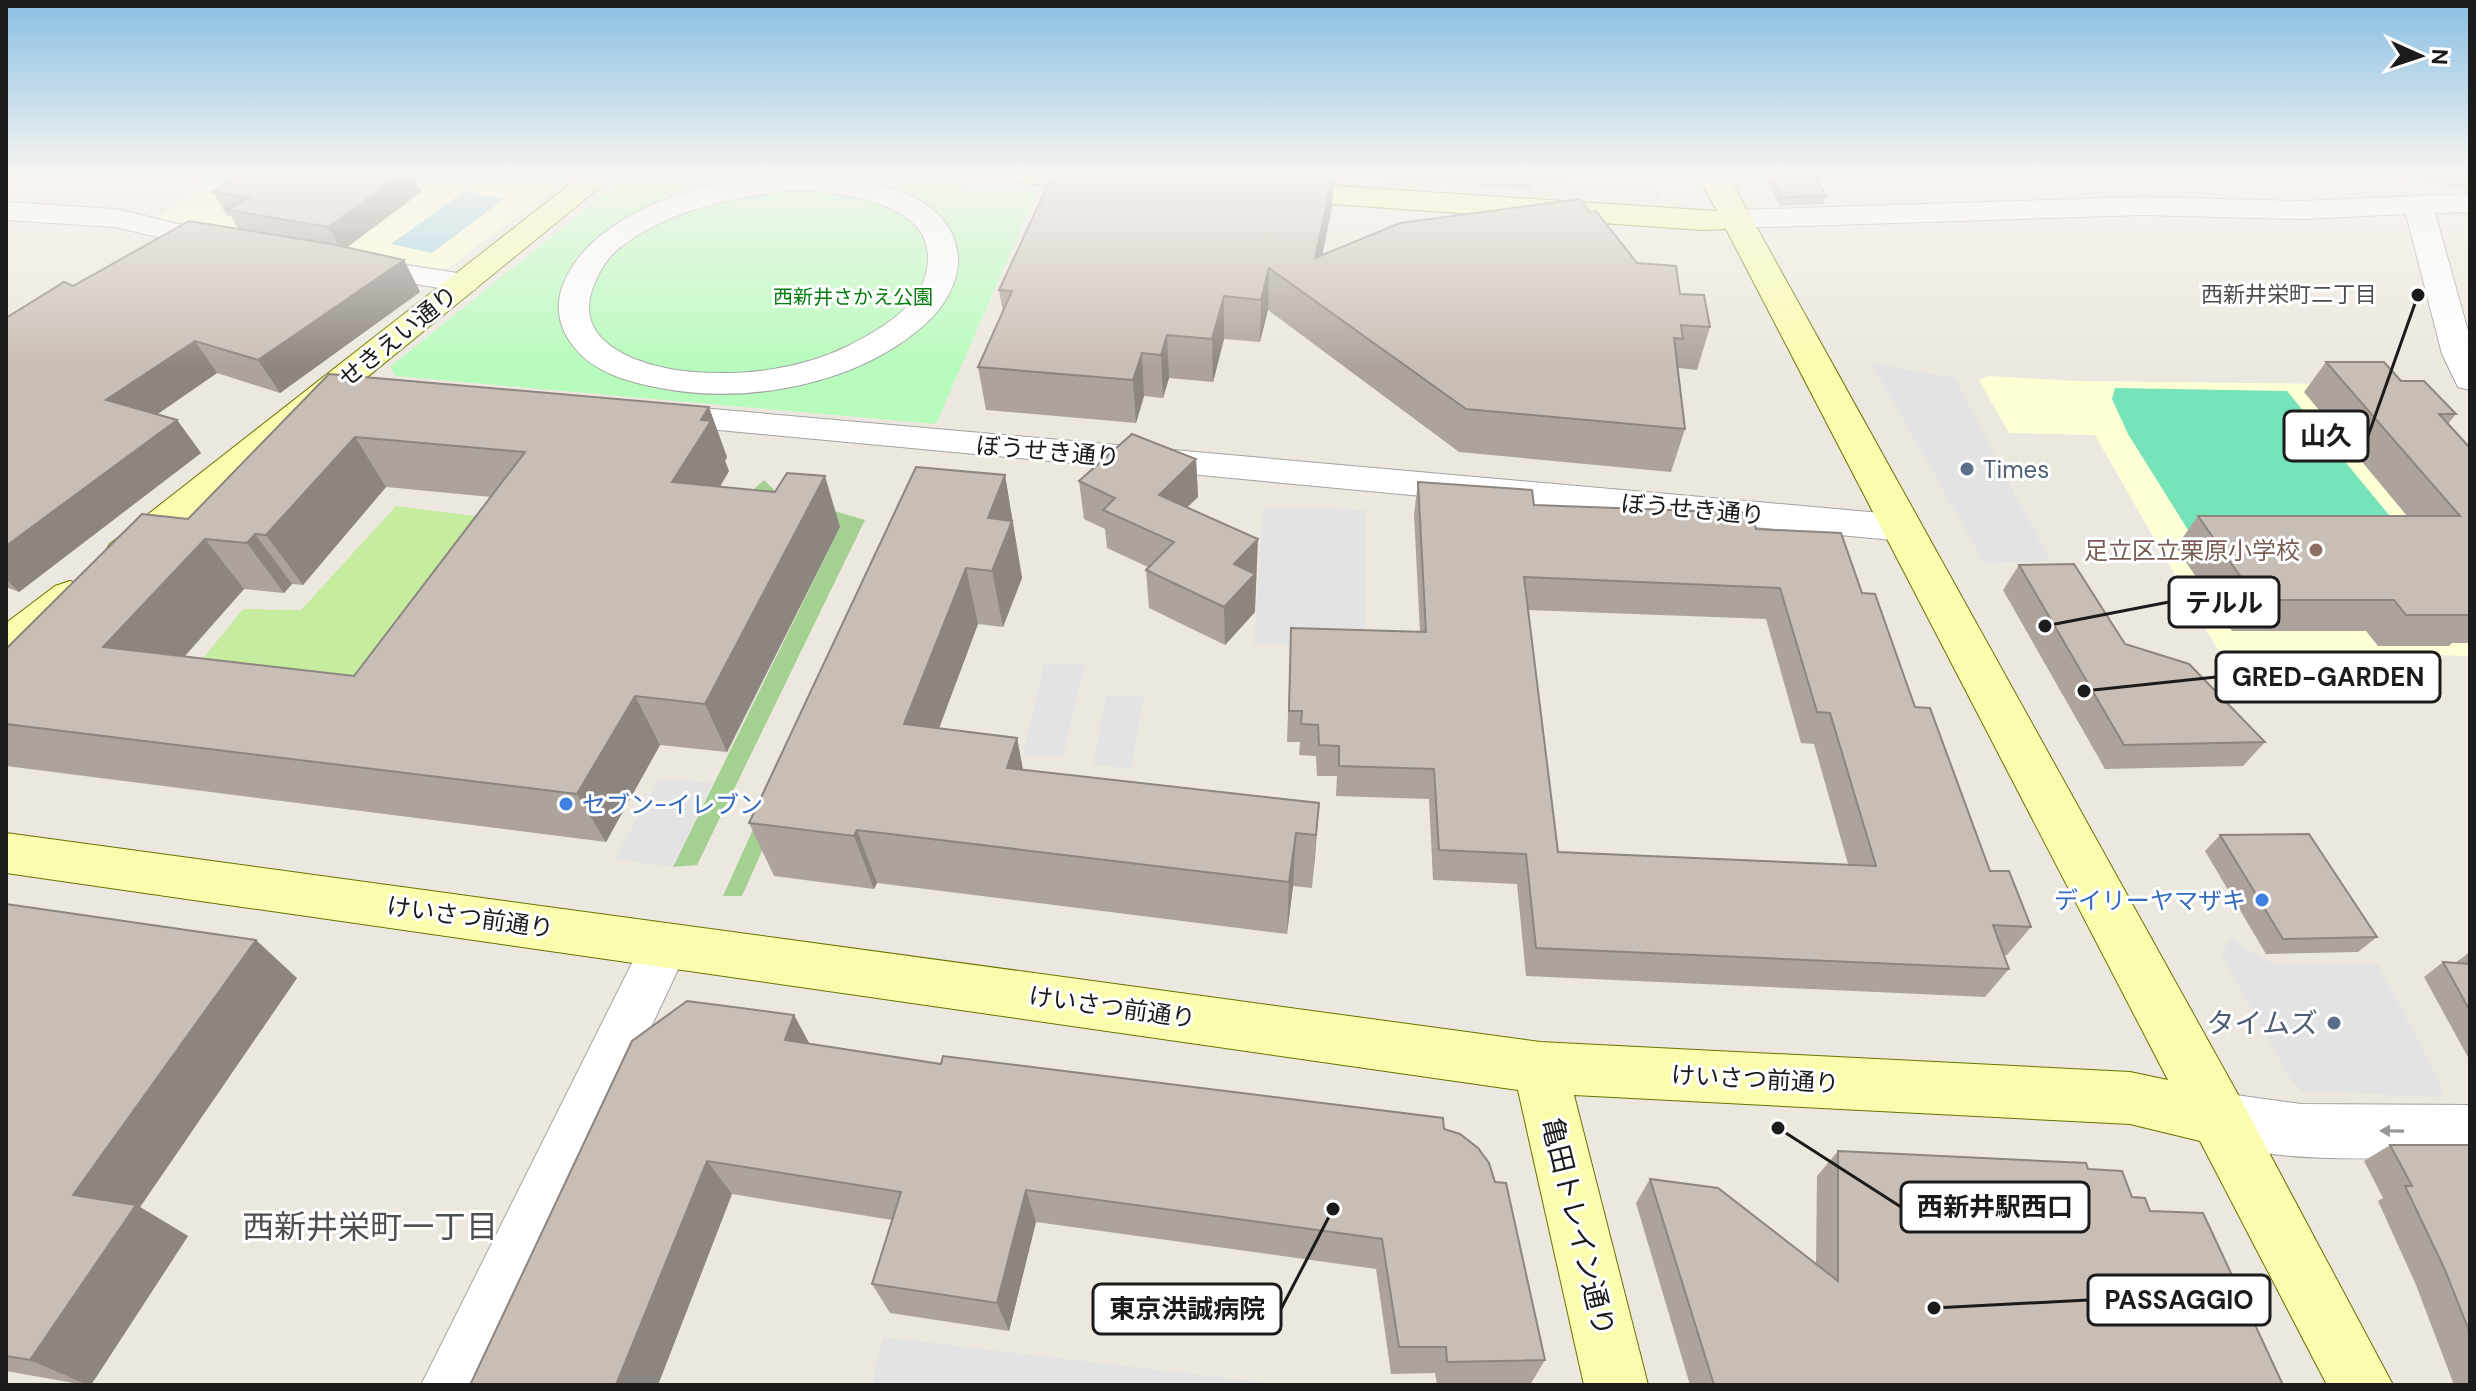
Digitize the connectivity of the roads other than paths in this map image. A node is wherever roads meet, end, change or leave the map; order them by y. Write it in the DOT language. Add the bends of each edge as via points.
graph roads {
  1 [pos="211,239"];
  2 [pos="519,239"];
  3 [pos="617,239"];
  4 [pos="940,239"];
  5 [pos="1747,239"];
  6 [pos="2432,239"];
  7 [pos="252,248"];
  8 [pos="324,261"];
  9 [pos="941,281"];
  10 [pos="464,283"];
  11 [pos="2456,294"];
  12 [pos="2470,380"];
  13 [pos="336,386"];
  14 [pos="379,390"];
  15 [pos="617,412"];
  16 [pos="1903,528"];
  17 [pos="6,645"];
  18 [pos="6,853"];
  19 [pos="666,944"];
  20 [pos="1540,1068"];
  21 [pos="2221,1119"];
  22 [pos="2470,1131"];
  23 [pos="451,1385"];
  24 [pos="1616,1385"];
  25 [pos="2361,1385"];
  1 -- 7 [label="street"];
  2 -- 10 [label="street, せきえい通り"];
  3 -- 9 [label="street" via="592,260 577,283 575,323 605,357 662,379 738,383 818,368 854,355 911,321"];
  4 -- 9 [label="street" via="945,258"];
  5 -- 16 [label="street"];
  6 -- 11 [label="street"];
  8 -- 10 [label="street"];
  10 -- 13 [label="street, せきえい通り"];
  11 -- 12 [label="street" via="2458,354"];
  13 -- 14 [label="street"];
  13 -- 17 [label="street, せきえい通り"];
  15 -- 16 [label="street, ぼうせき通り"];
  16 -- 21 [label="street"];
  18 -- 19 [label="street, けいさつ前通り"];
  19 -- 20 [label="street, けいさつ前通り"];
  19 -- 23 [label="street"];
  20 -- 21 [label="street, けいさつ前通り" via="2130,1098"];
  20 -- 24 [label="street, 亀田トレイン通り"];
  22 -- 21 [label="street, one-way" via="2301,1130"];
  21 -- 25 [label="street"];
}
